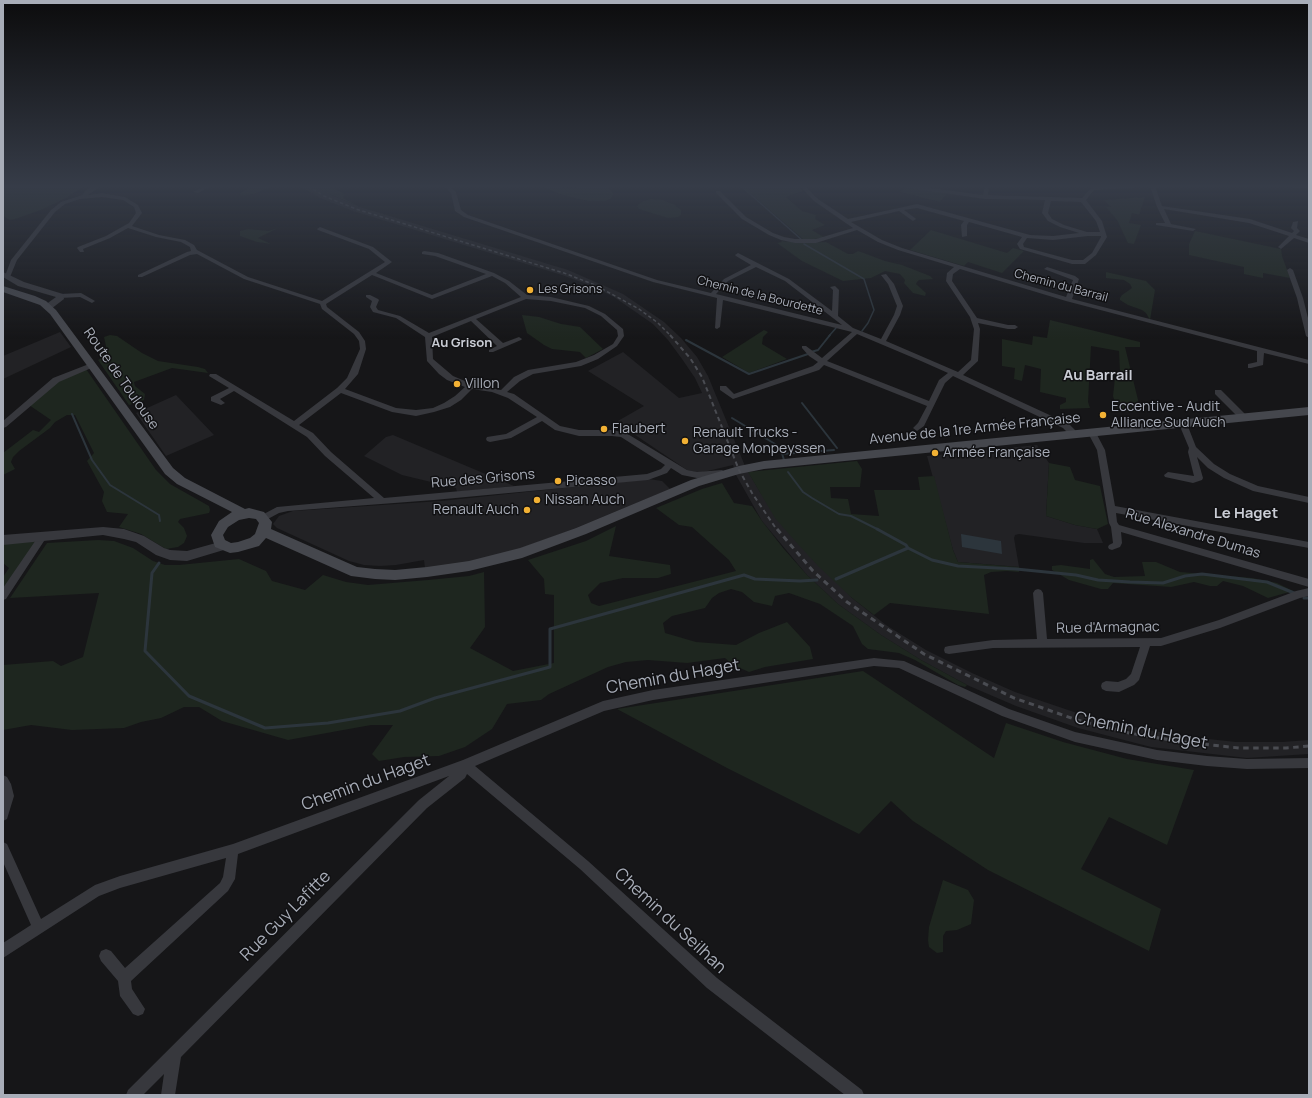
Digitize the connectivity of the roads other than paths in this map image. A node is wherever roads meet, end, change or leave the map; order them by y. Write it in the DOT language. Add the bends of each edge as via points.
graph roads {
  1 [pos="32,237"];
  2 [pos="107,237"];
  3 [pos="164,237"];
  4 [pos="342,237"];
  5 [pos="527,237"];
  6 [pos="779,237"];
  7 [pos="831,237"];
  8 [pos="875,237"];
  9 [pos="1024,237"];
  10 [pos="1042,237"];
  11 [pos="1060,237"];
  12 [pos="1103,237"];
  13 [pos="1290,237"];
  14 [pos="1295,237"];
  15 [pos="1309,241"];
  16 [pos="80,247"];
  17 [pos="1281,247"];
  18 [pos="196,252"];
  19 [pos="424,252"];
  20 [pos="738,255"];
  21 [pos="756,264"];
  22 [pos="958,267"];
  23 [pos="1047,269"];
  24 [pos="1290,270"];
  25 [pos="374,274"];
  26 [pos="492,274"];
  27 [pos="6,275"];
  28 [pos="884,275"];
  29 [pos="140,276"];
  30 [pos="833,287"];
  31 [pos="3,289"];
  32 [pos="60,296"];
  33 [pos="368,296"];
  34 [pos="716,296"];
  35 [pos="525,297"];
  36 [pos="1300,298"];
  37 [pos="1068,300"];
  38 [pos="1309,300"];
  39 [pos="92,301"];
  40 [pos="323,303"];
  41 [pos="46,305"];
  42 [pos="835,316"];
  43 [pos="470,318"];
  44 [pos="975,320"];
  45 [pos="1014,326"];
  46 [pos="717,327"];
  47 [pos="855,331"];
  48 [pos="1309,332"];
  49 [pos="428,336"];
  50 [pos="519,339"];
  51 [pos="883,341"];
  52 [pos="502,346"];
  53 [pos="804,347"];
  54 [pos="1261,350"];
  55 [pos="491,351"];
  56 [pos="823,362"];
  57 [pos="1309,362"];
  58 [pos="92,366"];
  59 [pos="1251,366"];
  60 [pos="956,374"];
  61 [pos="213,376"];
  62 [pos="470,386"];
  63 [pos="234,388"];
  64 [pos="723,388"];
  65 [pos="340,390"];
  66 [pos="503,392"];
  67 [pos="1218,392"];
  68 [pos="206,395"];
  69 [pos="931,405"];
  70 [pos="1309,411"];
  71 [pos="541,418"];
  72 [pos="1244,418"];
  73 [pos="295,424"];
  74 [pos="1183,424"];
  75 [pos="3,425"];
  76 [pos="917,428"];
  77 [pos="1092,433"];
  78 [pos="1075,434"];
  79 [pos="490,439"];
  80 [pos="1193,448"];
  81 [pos="670,465"];
  82 [pos="726,473"];
  83 [pos="1168,475"];
  84 [pos="208,496"];
  85 [pos="1309,500"];
  86 [pos="382,501"];
  87 [pos="1111,509"];
  88 [pos="242,514"];
  89 [pos="263,518"];
  90 [pos="223,524"];
  91 [pos="1115,525"];
  92 [pos="264,531"];
  93 [pos="43,536"];
  94 [pos="3,540"];
  95 [pos="220,540"];
  96 [pos="254,542"];
  97 [pos="293,544"];
  98 [pos="1309,545"];
  99 [pos="1112,547"];
  100 [pos="1309,583"];
  101 [pos="1309,592"];
  102 [pos="1038,594"];
  103 [pos="3,596"];
  104 [pos="1042,643"];
  105 [pos="1146,643"];
  106 [pos="949,650"];
  107 [pos="1106,686"];
  108 [pos="1309,763"];
  109 [pos="465,765"];
  110 [pos="3,781"];
  111 [pos="3,815"];
  112 [pos="3,848"];
  113 [pos="233,850"];
  114 [pos="38,927"];
  115 [pos="3,951"];
  116 [pos="106,956"];
  117 [pos="124,978"];
  118 [pos="138,1009"];
  119 [pos="174,1054"];
  120 [pos="133,1095"];
  121 [pos="168,1095"];
  122 [pos="857,1095"];
  1 -- 27 [label="street" via="14,260"];
  2 -- 16 [label="street"];
  3 -- 18 [label="street" via="183,241"];
  4 -- 40 [label="street" via="371,248 389,262"];
  5 -- 34 [label="street, Chemin de la Bourdette" via="641,277"];
  6 -- 7 [label="street" via="795,241 816,241"];
  8 -- 22 [label="street, Chemin du Barrail" via="891,245"];
  9 -- 12 [label="street" via="1020,244 1022,248 1076,263 1084,262 1094,254"];
  10 -- 11 [label="street"];
  13 -- 17 [label="street"];
  14 -- 15 [label="street"];
  18 -- 29 [label="street"];
  18 -- 40 [label="street" via="246,278"];
  19 -- 26 [label="street"];
  20 -- 21 [label="street"];
  21 -- 34 [label="street" via="726,280"];
  21 -- 42 [label="street" via="783,275"];
  22 -- 37 [label="street, Chemin du Barrail"];
  22 -- 44 [label="street" via="950,273 949,281"];
  23 -- 37 [label="street" via="1076,279"];
  24 -- 36 [label="street"];
  25 -- 26 [label="street" via="432,297"];
  26 -- 35 [label="street" via="507,282"];
  27 -- 32 [label="street" via="22,284"];
  28 -- 51 [label="street" via="891,284 900,306"];
  30 -- 42 [label="street" via="836,290"];
  31 -- 41 [label="main road, Route de Toulouse"];
  32 -- 39 [label="street" via="81,295"];
  32 -- 41 [label="street" via="60,299"];
  33 -- 49 [label="street" via="376,300 372,307 375,311 402,319"];
  34 -- 46 [label="street"];
  34 -- 47 [label="street, Chemin de la Bourdette"];
  35 -- 43 [label="street"];
  35 -- 66 [label="street" via="564,301 596,310 616,324 621,336 615,345 596,358 578,364 531,372 517,379"];
  36 -- 38 [label="street"];
  36 -- 48 [label="street"];
  37 -- 54 [label="street, Chemin du Barrail"];
  40 -- 65 [label="street" via="324,308 354,330 362,341 363,349 354,374"];
  41 -- 58 [label="main road, Route de Toulouse" via="57,315"];
  42 -- 47 [label="street"];
  43 -- 49 [label="street"];
  43 -- 52 [label="street"];
  44 -- 45 [label="street"];
  44 -- 60 [label="street" via="977,329 974,361"];
  47 -- 51 [label="street, Chemin de la Bourdette"];
  47 -- 56 [label="street"];
  49 -- 62 [label="street" via="430,359 434,364 450,378"];
  50 -- 52 [label="street"];
  51 -- 60 [label="street, Chemin de la Bourdette"];
  52 -- 55 [label="street"];
  53 -- 56 [label="street"];
  54 -- 57 [label="street, Chemin du Barrail"];
  54 -- 59 [label="street" via="1260,363"];
  56 -- 64 [label="street" via="810,371 733,397"];
  56 -- 69 [label="street"];
  58 -- 75 [label="street" via="56,380"];
  58 -- 84 [label="main road, Route de Toulouse" via="169,471"];
  60 -- 69 [label="street" via="942,382"];
  60 -- 78 [label="street, Chemin de la Bourdette" via="1066,426"];
  61 -- 63 [label="street"];
  62 -- 65 [label="street" via="447,405 416,413 395,410"];
  62 -- 66 [label="street"];
  63 -- 68 [label="street" via="218,401"];
  63 -- 73 [label="street"];
  65 -- 73 [label="street"];
  66 -- 71 [label="street"];
  67 -- 72 [label="street"];
  69 -- 76 [label="street"];
  70 -- 72 [label="main road, Avenue de la 1re Armée Française"];
  71 -- 79 [label="street" via="508,436"];
  71 -- 81 [label="street" via="558,428 572,432 587,434 612,430 631,439"];
  72 -- 74 [label="main road, Avenue de la 1re Armée Française"];
  73 -- 86 [label="street"];
  74 -- 77 [label="main road, Avenue de la 1re Armée Française"];
  74 -- 80 [label="street"];
  77 -- 78 [label="main road, Avenue de la 1re Armée Française"];
  77 -- 87 [label="street, Rue Alexandre Dumas" via="1101,450"];
  78 -- 82 [label="main road, Avenue de la 1re Armée Française" via="764,466"];
  80 -- 83 [label="street" via="1199,478 1193,480"];
  80 -- 85 [label="street" via="1216,470 1245,485 1270,493"];
  81 -- 82 [label="street" via="691,474"];
  81 -- 86 [label="street, Rue des Grisons" via="648,477"];
  82 -- 97 [label="main road" via="695,482 581,531 522,553 469,566 395,575 356,572"];
  84 -- 88 [label="main road, Route de Toulouse"];
  84 -- 90 [label="main road, Route de Toulouse" via="217,505"];
  86 -- 89 [label="street, Rue des Grisons" via="288,508 277,510"];
  87 -- 91 [label="street, Rue Alexandre Dumas"];
  87 -- 98 [label="street"];
  88 -- 89 [label="main road" via="255,513"];
  88 -- 90 [label="main road"];
  89 -- 92 [label="main road" via="266,522"];
  90 -- 95 [label="main road"];
  91 -- 99 [label="street" via="1118,543"];
  91 -- 100 [label="street, Rue Alexandre Dumas" via="1122,530"];
  92 -- 96 [label="main road"];
  92 -- 97 [label="main road"];
  93 -- 94 [label="street"];
  93 -- 95 [label="street" via="103,531 140,539 160,552 170,555 187,556"];
  93 -- 103 [label="street"];
  95 -- 96 [label="main road" via="238,548"];
  96 -- 97 [label="main road"];
  101 -- 105 [label="street, Rue d'Armagnac" via="1180,637"];
  102 -- 104 [label="street"];
  104 -- 105 [label="street, Rue d'Armagnac"];
  104 -- 106 [label="street, Rue d'Armagnac" via="980,645"];
  105 -- 107 [label="street" via="1135,677 1119,687"];
  108 -- 109 [label="street, Chemin du Haget" via="1247,764 1207,761 1157,754 1075,737 1006,714 912,668 884,661 623,701 587,712"];
  109 -- 113 [label="street, Chemin du Haget"];
  109 -- 119 [label="street, Rue Guy Lafitte" via="461,774 423,804"];
  109 -- 122 [label="street, Chemin du Seilhan" via="584,865 712,983"];
  110 -- 111 [label="street" via="8,796"];
  112 -- 114 [label="street"];
  113 -- 114 [label="street, Chemin du Haget" via="95,891"];
  113 -- 117 [label="street" via="229,879 224,887"];
  114 -- 115 [label="street, Chemin du Haget"];
  116 -- 117 [label="street"];
  117 -- 118 [label="street" via="125,991"];
  119 -- 120 [label="street, Rue Guy Lafitte"];
  119 -- 121 [label="street"];
}
